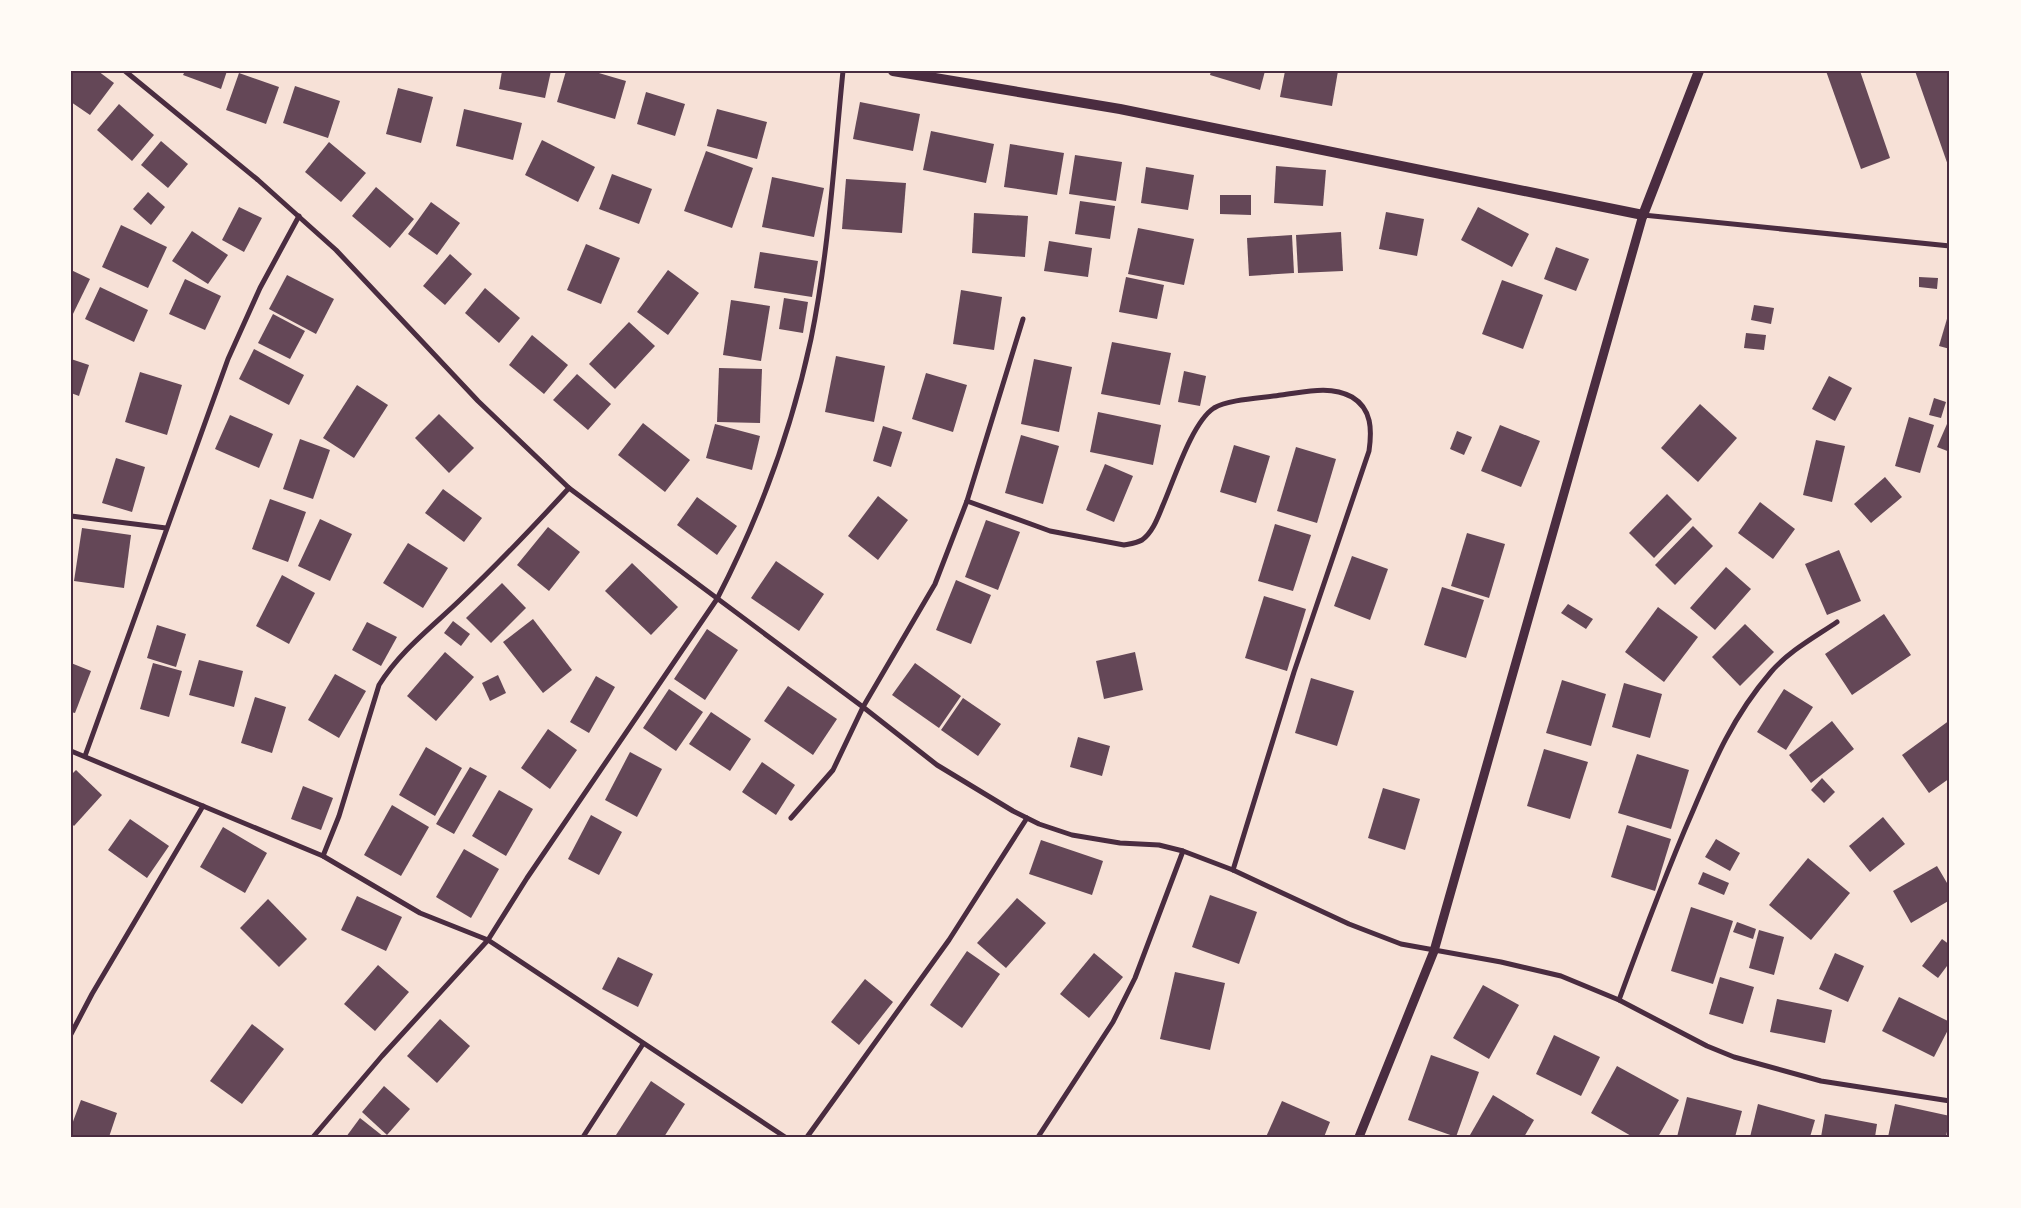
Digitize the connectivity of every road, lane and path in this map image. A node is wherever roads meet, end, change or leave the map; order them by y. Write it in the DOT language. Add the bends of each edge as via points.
graph roads {
  1 [pos="125,71"];
  2 [pos="843,71"];
  3 [pos="893,71"];
  4 [pos="1699,71"];
  5 [pos="1643,215"];
  6 [pos="299,216"];
  7 [pos="1950,246"];
  8 [pos="1023,319"];
  9 [pos="569,488"];
  10 [pos="967,501"];
  11 [pos="71,516"];
  12 [pos="166,528"];
  13 [pos="717,599"];
  14 [pos="1837,622"];
  15 [pos="863,707"];
  16 [pos="71,751"];
  17 [pos="85,756"];
  18 [pos="203,806"];
  19 [pos="791,818"];
  20 [pos="1027,818"];
  21 [pos="1183,851"];
  22 [pos="324,856"];
  23 [pos="1233,870"];
  24 [pos="488,940"];
  25 [pos="1434,951"];
  26 [pos="1619,1000"];
  27 [pos="71,1034"];
  28 [pos="643,1044"];
  29 [pos="1950,1101"];
  30 [pos="1362,1135"];
  31 [pos="313,1137"];
  32 [pos="584,1137"];
  33 [pos="785,1137"];
  34 [pos="807,1137"];
  35 [pos="1038,1137"];
  1 -- 6 [label="street"];
  2 -- 13 [label="street" via="828,222 811,339 792,411 762,497"];
  3 -- 5 [label="main road" via="1120,109"];
  4 -- 5 [label="main road"];
  5 -- 7 [label="street"];
  5 -- 25 [label="street"];
  6 -- 9 [label="street" via="336,250 478,401"];
  6 -- 12 [label="street" via="260,288 228,359"];
  8 -- 10 [label="street"];
  9 -- 13 [label="street"];
  9 -- 22 [label="street" via="523,538 397,658 379,684"];
  10 -- 15 [label="street" via="934,584"];
  10 -- 23 [label="street" via="1050,531 1124,545 1134,543 1141,541 1156,522 1190,440 1204,418 1216,407 1319,390 1345,394 1365,408 1370,422 1369,451 1297,663"];
  11 -- 12 [label="street"];
  12 -- 17 [label="street"];
  13 -- 15 [label="street"];
  13 -- 24 [label="street"];
  14 -- 26 [label="street" via="1786,657 1737,717 1720,748 1666,874"];
  15 -- 19 [label="street" via="833,770"];
  15 -- 20 [label="street" via="937,765"];
  16 -- 17 [label="street"];
  17 -- 18 [label="street"];
  18 -- 22 [label="street"];
  18 -- 27 [label="street"];
  20 -- 21 [label="street" via="1072,835 1159,845"];
  20 -- 34 [label="street" via="949,940"];
  21 -- 23 [label="street"];
  21 -- 35 [label="street" via="1135,978 1113,1022"];
  22 -- 24 [label="street" via="420,914"];
  23 -- 25 [label="street" via="1349,924 1401,944"];
  24 -- 28 [label="street"];
  24 -- 31 [label="street"];
  25 -- 26 [label="street" via="1561,976"];
  25 -- 30 [label="street"];
  26 -- 29 [label="street" via="1734,1057 1821,1081"];
  28 -- 32 [label="street"];
  28 -- 33 [label="street"];
}
